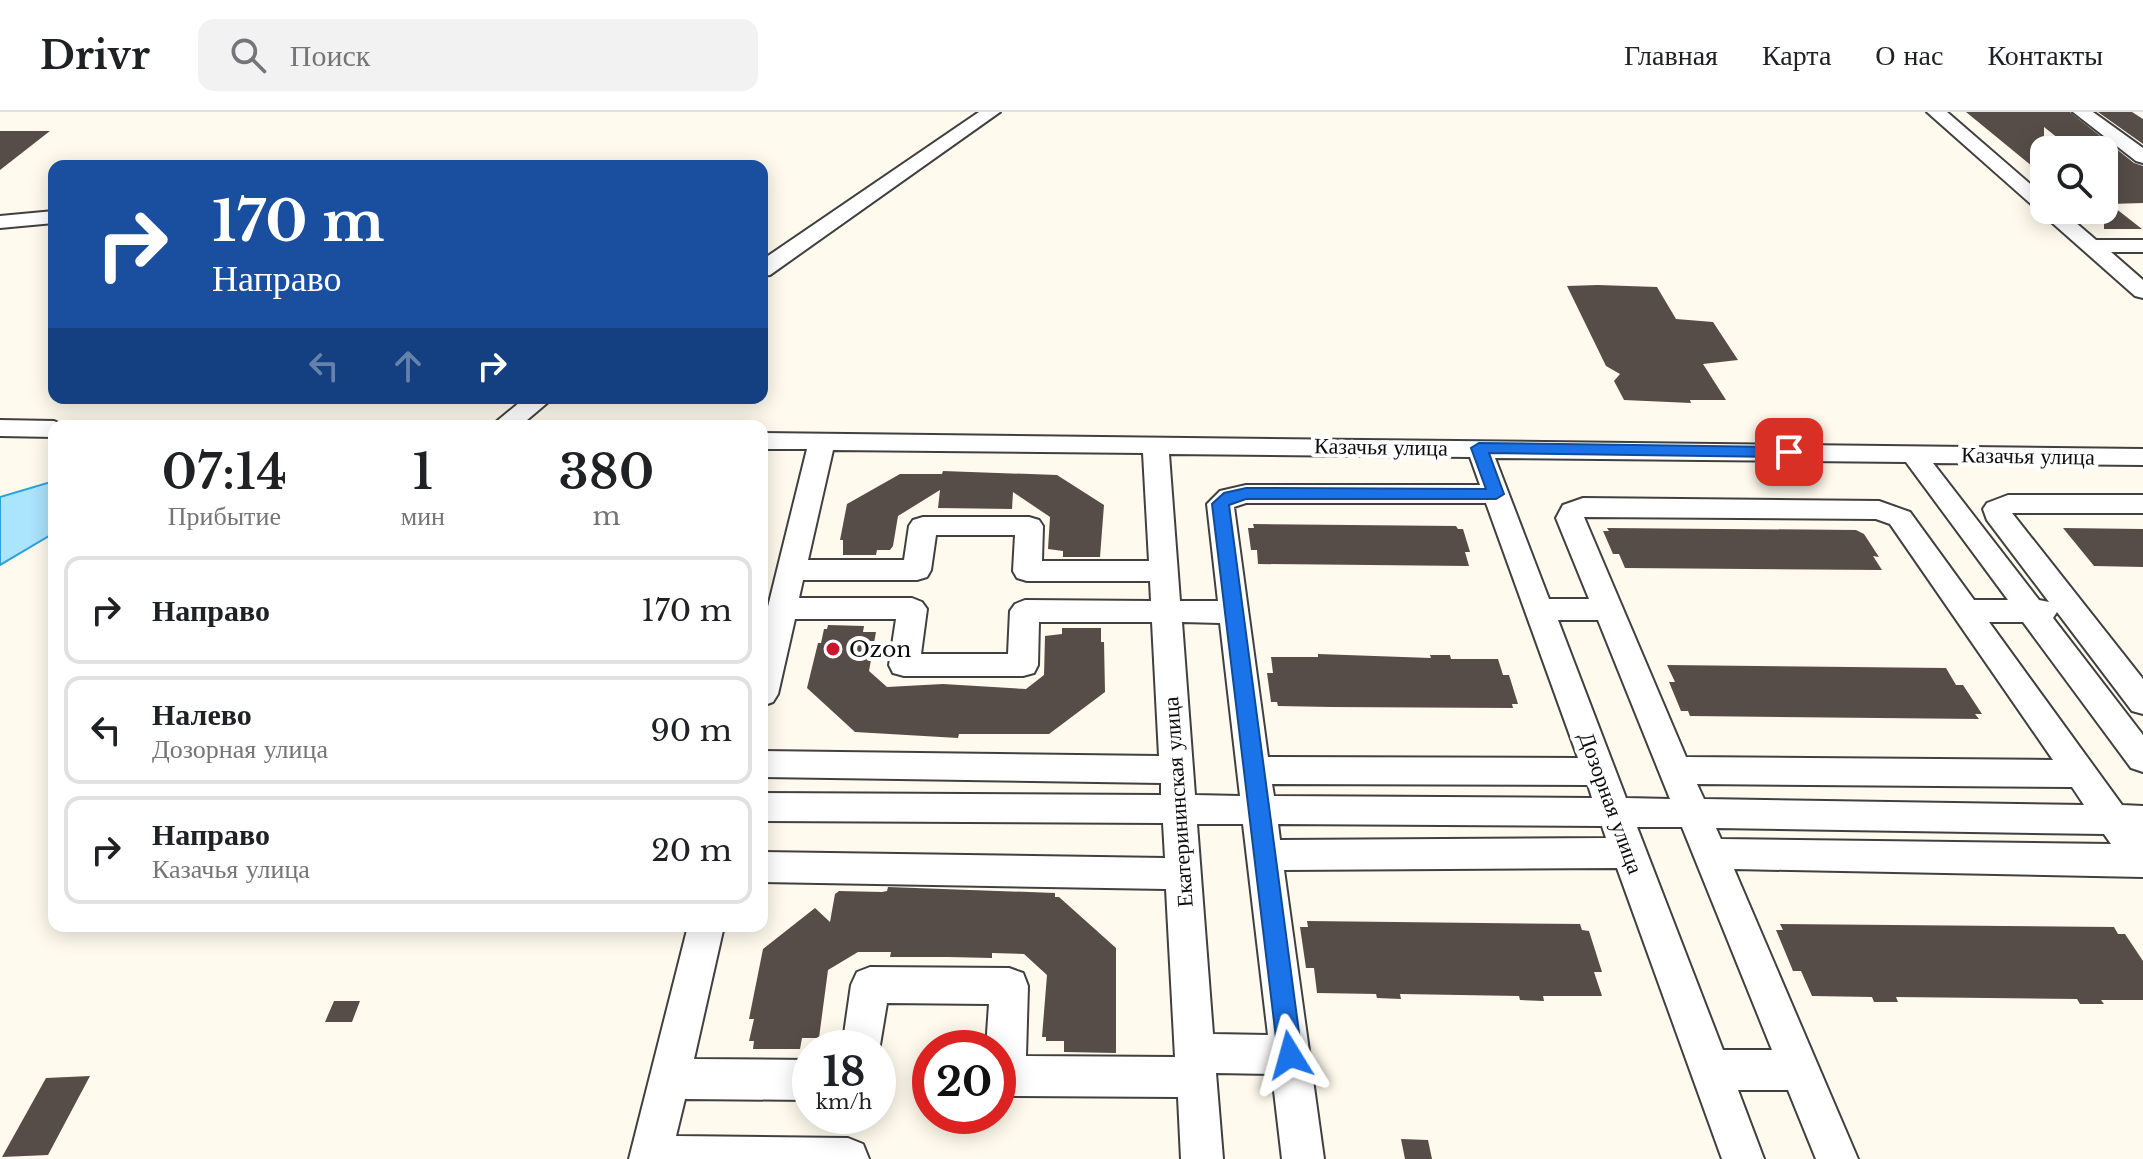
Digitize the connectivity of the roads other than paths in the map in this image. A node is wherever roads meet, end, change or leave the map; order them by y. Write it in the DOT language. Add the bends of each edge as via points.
graph roads {
  1 [pos="991,112"];
  2 [pos="1936,112"];
  3 [pos="2082,112"];
  4 [pos="2143,157"];
  5 [pos="2030,194"];
  6 [pos="48,218"];
  7 [pos="0,222"];
  8 [pos="2065,224"];
  9 [pos="2090,246"];
  10 [pos="2143,246"];
  11 [pos="768,266"];
  12 [pos="2143,291"];
  13 [pos="533,404"];
  14 [pos="512,420"];
  15 [pos="0,428"];
  16 [pos="48,429"];
  17 [pos="768,441"];
  18 [pos="822,441"];
  19 [pos="1155,444"];
  20 [pos="1479,448"];
  21 [pos="1913,454"];
  22 [pos="2143,457"];
  23 [pos="1496,494"];
  24 [pos="2143,504"];
  25 [pos="792,570"];
  26 [pos="1163,571"];
  27 [pos="782,608"];
  28 [pos="1539,609"];
  29 [pos="1609,610"];
  30 [pos="1965,611"];
  31 [pos="2031,611"];
  32 [pos="2073,611"];
  33 [pos="1166,612"];
  34 [pos="1234,612"];
  35 [pos="768,668"];
  36 [pos="2143,702"];
  37 [pos="2143,759"];
  38 [pos="768,764"];
  39 [pos="1176,770"];
  40 [pos="1253,770"];
  41 [pos="1676,770"];
  42 [pos="1600,772"];
  43 [pos="2081,774"];
  44 [pos="768,807"];
  45 [pos="1179,809"];
  46 [pos="1259,810"];
  47 [pos="1615,812"];
  48 [pos="1694,813"];
  49 [pos="2143,820"];
  50 [pos="1630,853"];
  51 [pos="1710,854"];
  52 [pos="1263,855"];
  53 [pos="2142,861"];
  54 [pos="768,867"];
  55 [pos="1183,874"];
  56 [pos="705,932"];
  57 [pos="864,1030"];
  58 [pos="1290,1055"];
  59 [pos="1195,1065"];
  60 [pos="1711,1070"];
  61 [pos="1801,1070"];
  62 [pos="669,1079"];
  63 [pos="792,1080"];
  64 [pos="650,1158"];
  65 [pos="848,1159"];
  66 [pos="1202,1159"];
  67 [pos="1303,1159"];
  68 [pos="1743,1159"];
  69 [pos="1837,1159"];
  1 -- 11 [label="street"];
  2 -- 5 [label="street"];
  3 -- 4 [label="street"];
  6 -- 7 [label="street"];
  8 -- 9 [label="street"];
  9 -- 10 [label="street"];
  9 -- 12 [label="street"];
  13 -- 14 [label="street"];
  15 -- 16 [label="street"];
  17 -- 18 [label="street, Казачья улица"];
  18 -- 19 [label="street, Казачья улица"];
  18 -- 25 [label="street"];
  19 -- 20 [label="street, Казачья улица"];
  19 -- 26 [label="street, Екатерининская улица"];
  20 -- 21 [label="street, Казачья улица"];
  20 -- 23 [label="street, Дозорная улица"];
  21 -- 22 [label="street, Казачья улица"];
  21 -- 31 [label="street"];
  23 -- 28 [label="street, Дозорная улица"];
  23 -- 34 [label="street" via="1229,497 1220,504"];
  24 -- 32 [label="street" via="2008,504 1997,509"];
  25 -- 26 [label="street" via="917,570 923,526 1029,526 1027,571"];
  25 -- 27 [label="street"];
  26 -- 33 [label="street, Екатерининская улица"];
  27 -- 33 [label="street" via="912,609 904,665 1023,665 1025,611"];
  27 -- 35 [label="street"];
  28 -- 29 [label="street"];
  28 -- 42 [label="street, Дозорная улица"];
  29 -- 30 [label="street" via="1570,518 1578,508 1887,512 1900,518"];
  29 -- 41 [label="street"];
  30 -- 31 [label="street"];
  30 -- 43 [label="street"];
  31 -- 32 [label="street"];
  31 -- 37 [label="street"];
  32 -- 36 [label="street"];
  33 -- 34 [label="street"];
  33 -- 39 [label="street, Екатерининская улица"];
  34 -- 40 [label="street"];
  38 -- 39 [label="street"];
  39 -- 45 [label="street, Екатерининская улица"];
  40 -- 42 [label="street"];
  40 -- 46 [label="street"];
  41 -- 43 [label="street"];
  41 -- 48 [label="street"];
  42 -- 47 [label="street, Дозорная улица"];
  43 -- 53 [label="street"];
  44 -- 45 [label="street"];
  45 -- 46 [label="street"];
  45 -- 55 [label="street, Екатерининская улица"];
  46 -- 47 [label="street"];
  46 -- 52 [label="street"];
  47 -- 48 [label="street"];
  47 -- 50 [label="street, Дозорная улица"];
  48 -- 49 [label="street"];
  48 -- 51 [label="street"];
  50 -- 52 [label="street"];
  50 -- 60 [label="street, Дозорная улица"];
  51 -- 53 [label="street"];
  51 -- 61 [label="street"];
  52 -- 58 [label="street"];
  54 -- 55 [label="street"];
  55 -- 59 [label="street, Екатерининская улица"];
  56 -- 62 [label="street"];
  57 -- 59 [label="street" via="870,985 1009,986 1005,1076"];
  58 -- 59 [label="street"];
  58 -- 67 [label="street"];
  59 -- 66 [label="street, Екатерининская улица"];
  60 -- 61 [label="street"];
  60 -- 68 [label="street, Дозорная улица"];
  61 -- 69 [label="street"];
  62 -- 63 [label="street"];
  62 -- 64 [label="street"];
  64 -- 65 [label="street"];
}
